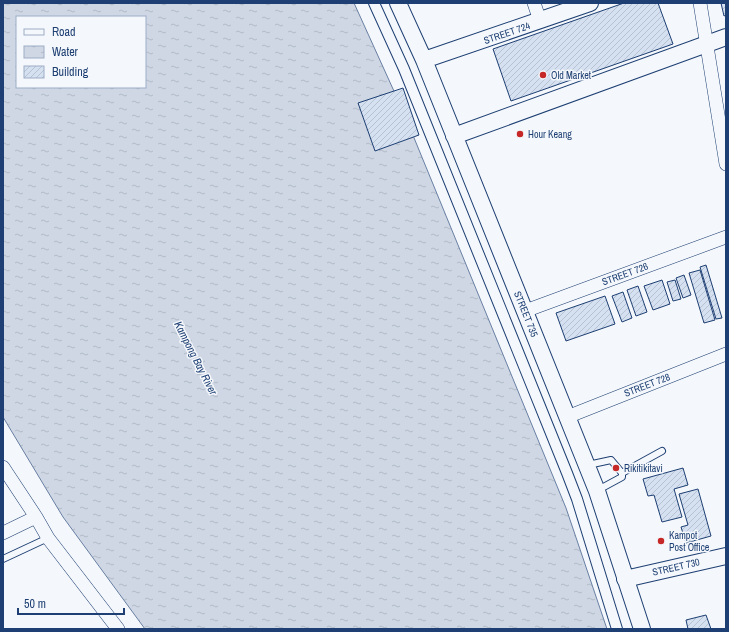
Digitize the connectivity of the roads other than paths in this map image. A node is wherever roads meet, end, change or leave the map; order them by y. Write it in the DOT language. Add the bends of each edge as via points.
graph roads {
  1 [pos="374,3"];
  2 [pos="398,3"];
  3 [pos="534,3"];
  4 [pos="590,3"];
  5 [pos="700,3"];
  6 [pos="540,21"];
  7 [pos="726,37"];
  8 [pos="707,44"];
  9 [pos="424,60"];
  10 [pos="454,136"];
  11 [pos="726,164"];
  12 [pos="726,237"];
  13 [pos="525,311"];
  14 [pos="726,354"];
  15 [pos="567,417"];
  16 [pos="662,451"];
  17 [pos="587,465"];
  18 [pos="3,467"];
  19 [pos="622,473"];
  20 [pos="597,491"];
  21 [pos="36,517"];
  22 [pos="3,533"];
  23 [pos="48,538"];
  24 [pos="726,556"];
  25 [pos="3,559"];
  26 [pos="626,579"];
  27 [pos="118,629"];
  28 [pos="617,629"];
  29 [pos="642,629"];
  1 -- 28 [label="street" via="407,76 569,480"];
  2 -- 9 [label="street, STREET 735"];
  3 -- 6 [label="street"];
  4 -- 6 [label="street, STREET 724"];
  5 -- 8 [label="street"];
  6 -- 9 [label="street, STREET 724"];
  7 -- 8 [label="street"];
  8 -- 10 [label="street"];
  8 -- 11 [label="street"];
  9 -- 10 [label="street, STREET 735"];
  10 -- 13 [label="street, STREET 735"];
  12 -- 13 [label="street, STREET 726"];
  13 -- 15 [label="street, STREET 735"];
  14 -- 15 [label="street, STREET 728"];
  15 -- 17 [label="street, STREET 735"];
  16 -- 19 [label="lane"];
  17 -- 19 [label="lane" via="611,460"];
  17 -- 20 [label="street, STREET 735"];
  18 -- 21 [label="street"];
  19 -- 20 [label="lane" via="618,480"];
  20 -- 26 [label="street, STREET 735"];
  21 -- 22 [label="street"];
  21 -- 23 [label="street"];
  23 -- 25 [label="lane"];
  23 -- 27 [label="street"];
  24 -- 26 [label="street, STREET 730"];
  26 -- 29 [label="street, STREET 735"];
}
